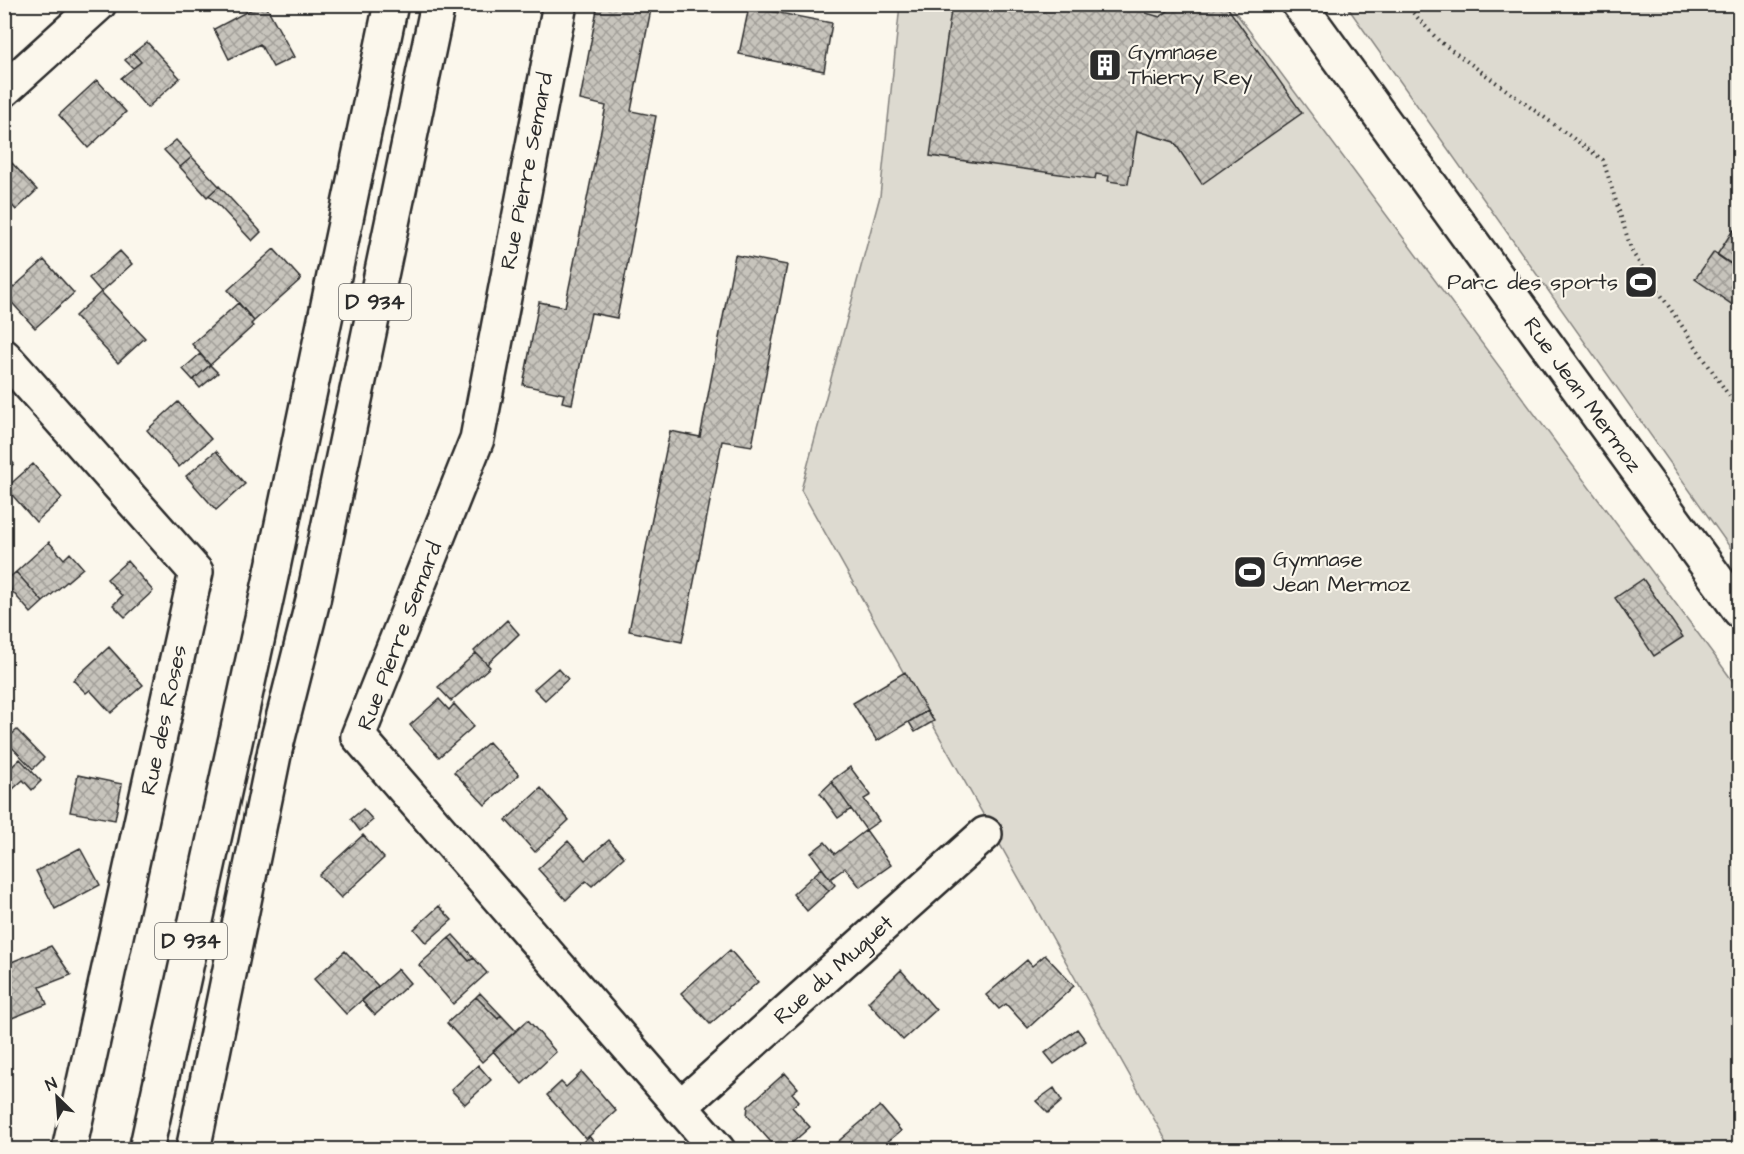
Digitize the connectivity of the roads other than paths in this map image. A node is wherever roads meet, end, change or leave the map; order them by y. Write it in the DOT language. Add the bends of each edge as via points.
graph roads {
  1 [pos="99,4"];
  2 [pos="391,4"];
  3 [pos="438,4"];
  4 [pos="560,4"];
  5 [pos="1299,4"];
  6 [pos="4,90"];
  7 [pos="4,356"];
  8 [pos="1740,610"];
  9 [pos="985,834"];
  10 [pos="680,1107"];
  11 [pos="69,1149"];
  12 [pos="146,1149"];
  13 [pos="193,1149"];
  14 [pos="718,1149"];
  1 -- 6 [label="main road"];
  2 -- 12 [label="main road, D 934, bridge"];
  3 -- 13 [label="main road, D 934, bridge" via="313,600 275,750"];
  4 -- 10 [label="main road, Rue Pierre Semard" via="477,439 358,736"];
  5 -- 8 [label="main road, Rue Jean Mermoz"];
  7 -- 11 [label="main road, Rue des Roses" via="196,573"];
  9 -- 10 [label="main road, Rue du Muguet"];
  10 -- 14 [label="main road, Rue Pierre Semard"];
}
